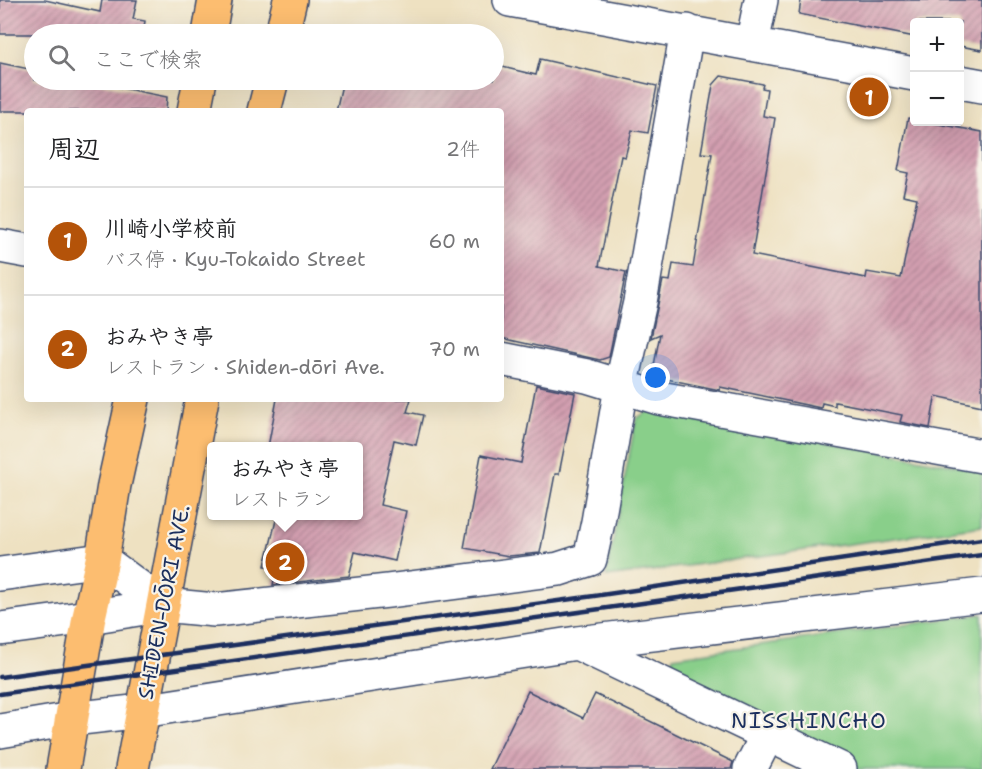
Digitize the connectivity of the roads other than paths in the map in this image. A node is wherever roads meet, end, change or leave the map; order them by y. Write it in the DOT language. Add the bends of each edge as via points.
graph roads {
  1 [pos="215,0"];
  2 [pos="290,0"];
  3 [pos="510,0"];
  4 [pos="761,0"];
  5 [pos="211,24"];
  6 [pos="284,24"];
  7 [pos="687,31"];
  8 [pos="752,44"];
  9 [pos="910,73"];
  10 [pos="964,83"];
  11 [pos="982,86"];
  12 [pos="198,90"];
  13 [pos="269,90"];
  14 [pos="195,108"];
  15 [pos="265,108"];
  16 [pos="0,246"];
  17 [pos="24,250"];
  18 [pos="504,360"];
  19 [pos="621,387"];
  20 [pos="132,402"];
  21 [pos="201,402"];
  22 [pos="982,456"];
  23 [pos="102,560"];
  24 [pos="0,574"];
  25 [pos="982,595"];
  26 [pos="163,605"];
  27 [pos="89,617"];
  28 [pos="40,624"];
  29 [pos="0,629"];
  30 [pos="577,643"];
  31 [pos="83,655"];
  32 [pos="142,711"];
  33 [pos="72,719"];
  34 [pos="0,731"];
  35 [pos="768,734"];
  36 [pos="63,769"];
  37 [pos="132,769"];
  38 [pos="750,769"];
  39 [pos="840,769"];
  1 -- 5 [label="main road"];
  2 -- 6 [label="main road"];
  3 -- 7 [label="street"];
  4 -- 8 [label="street"];
  7 -- 8 [label="street"];
  7 -- 19 [label="street" via="640,302"];
  8 -- 9 [label="street"];
  10 -- 11 [label="street"];
  12 -- 14 [label="main road"];
  13 -- 15 [label="main road"];
  16 -- 17 [label="street"];
  18 -- 19 [label="street"];
  19 -- 22 [label="street" via="659,398"];
  19 -- 26 [label="street" via="590,559 559,569 226,609"];
  20 -- 23 [label="main road"];
  21 -- 26 [label="main road, SHIDEN-DŌRI AVE."];
  23 -- 24 [label="street"];
  23 -- 26 [label="street"];
  23 -- 27 [label="main road"];
  25 -- 30 [label="street"];
  26 -- 27 [label="street"];
  26 -- 32 [label="main road, SHIDEN-DŌRI AVE."];
  27 -- 28 [label="street"];
  27 -- 31 [label="main road"];
  28 -- 29 [label="street"];
  28 -- 31 [label="street" via="64,635"];
  30 -- 32 [label="street"];
  30 -- 35 [label="street"];
  31 -- 33 [label="main road"];
  32 -- 33 [label="street"];
  32 -- 37 [label="main road, SHIDEN-DŌRI AVE."];
  33 -- 34 [label="street"];
  33 -- 36 [label="main road"];
  35 -- 38 [label="street"];
  35 -- 39 [label="street"];
}
